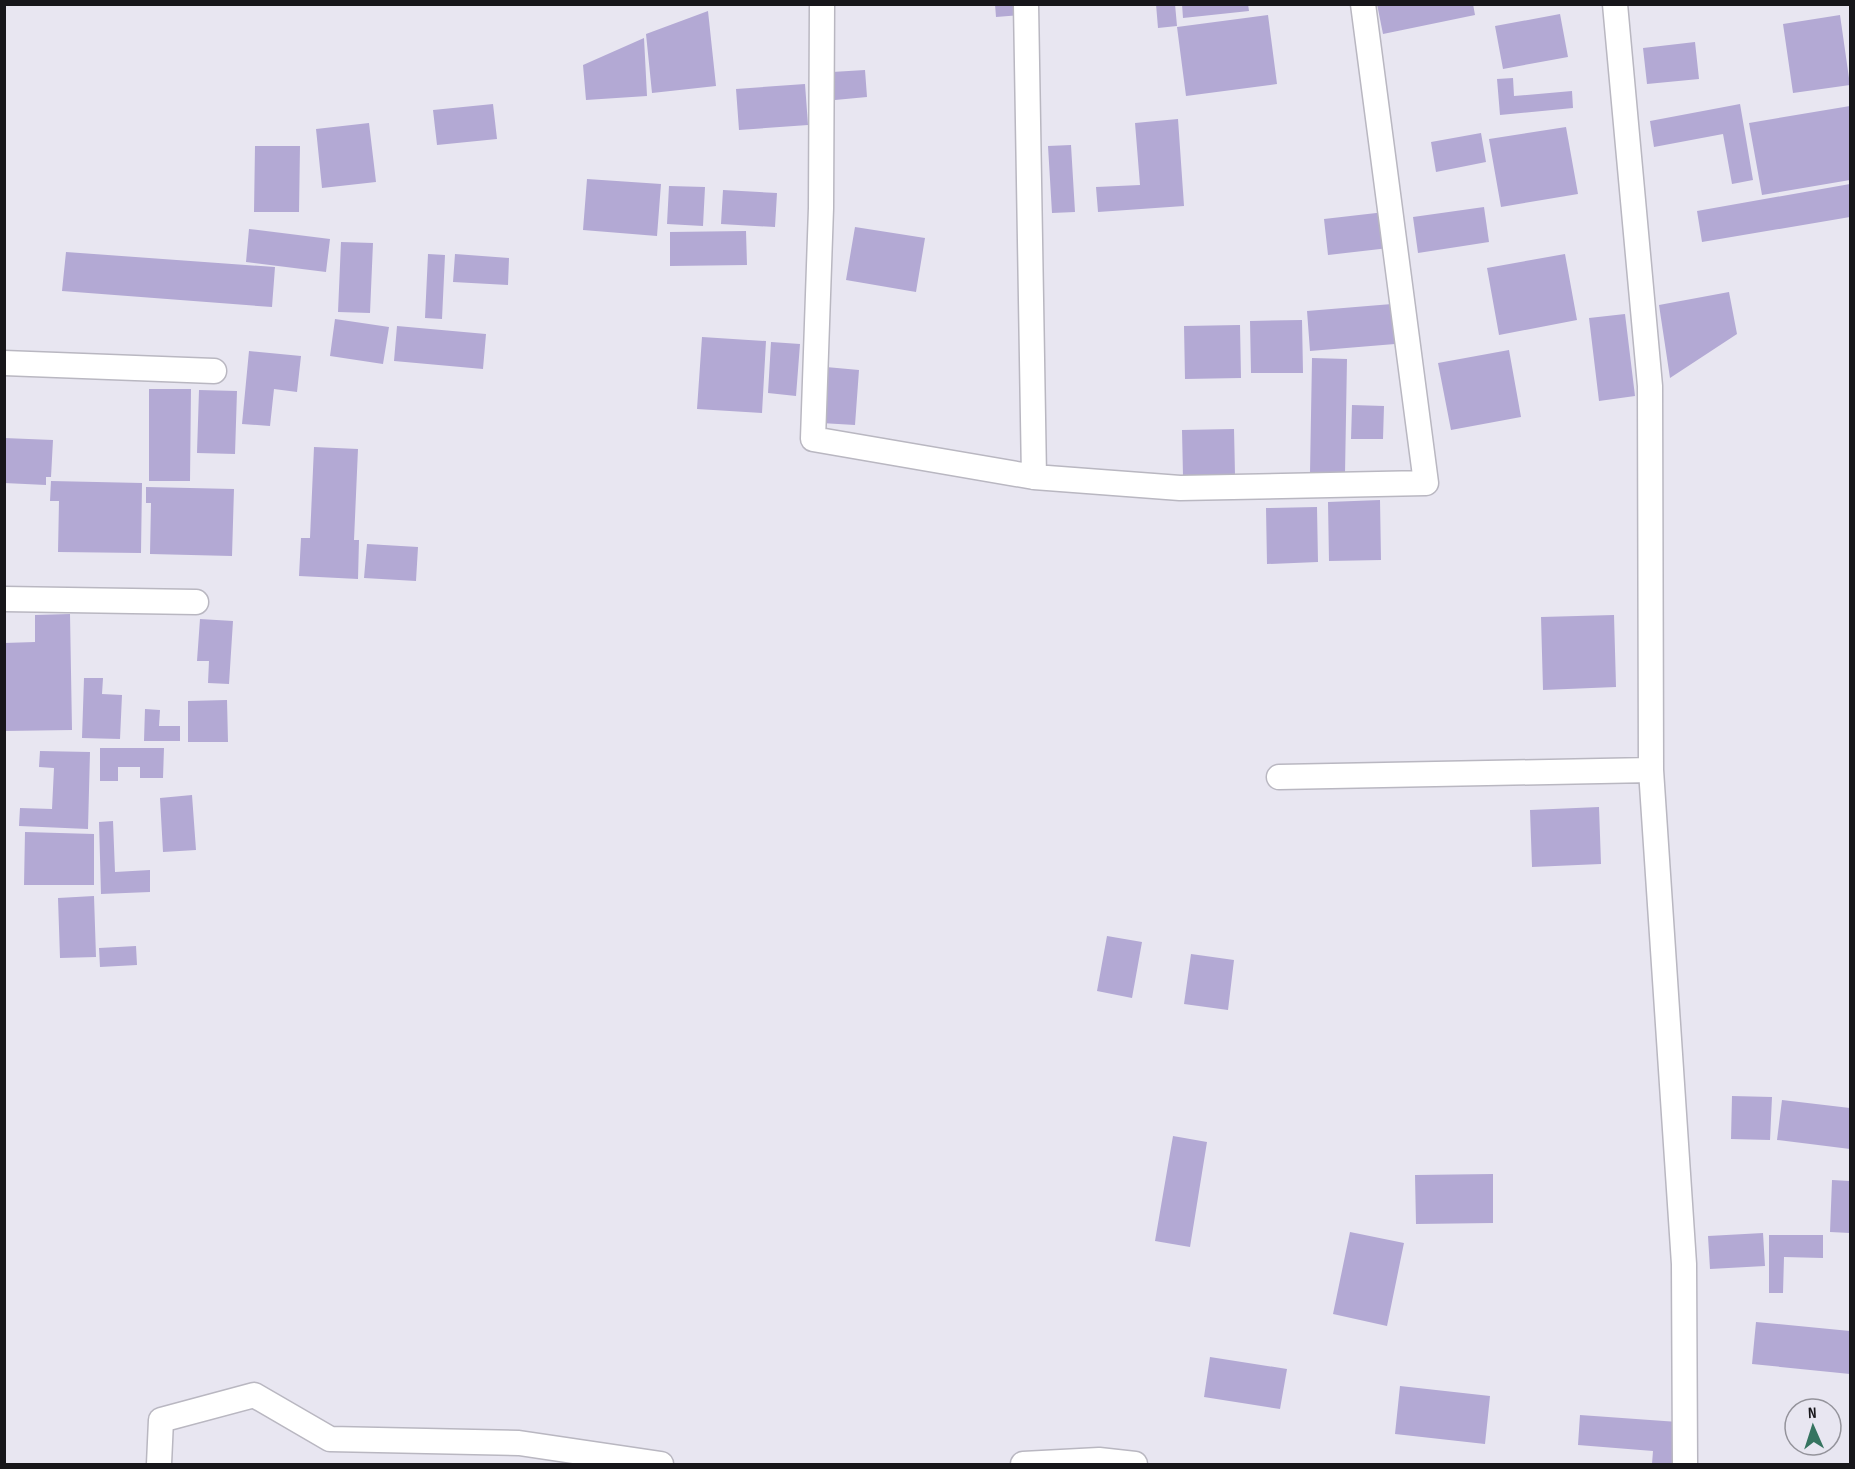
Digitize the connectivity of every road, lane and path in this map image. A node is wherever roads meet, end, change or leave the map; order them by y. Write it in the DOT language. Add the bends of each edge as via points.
graph roads {
  1 [pos="822,4"];
  2 [pos="1026,4"];
  3 [pos="1363,4"];
  4 [pos="1615,4"];
  5 [pos="4,363"];
  6 [pos="214,371"];
  7 [pos="1034,477"];
  8 [pos="4,599"];
  9 [pos="196,603"];
  10 [pos="1651,770"];
  11 [pos="1279,777"];
  12 [pos="159,1464"];
  13 [pos="661,1464"];
  14 [pos="1023,1464"];
  15 [pos="1135,1464"];
  16 [pos="1685,1464"];
  1 -- 7 [label="street" via="821,208 813,439"];
  2 -- 7 [label="street"];
  3 -- 7 [label="street" via="1426,483 1180,488"];
  4 -- 10 [label="street" via="1650,386"];
  5 -- 6 [label="street"];
  8 -- 9 [label="street"];
  10 -- 11 [label="street"];
  10 -- 16 [label="street" via="1684,1264"];
  12 -- 13 [label="street" via="161,1420 254,1395 330,1439 519,1443"];
  14 -- 15 [label="street" via="1099,1460"];
}
